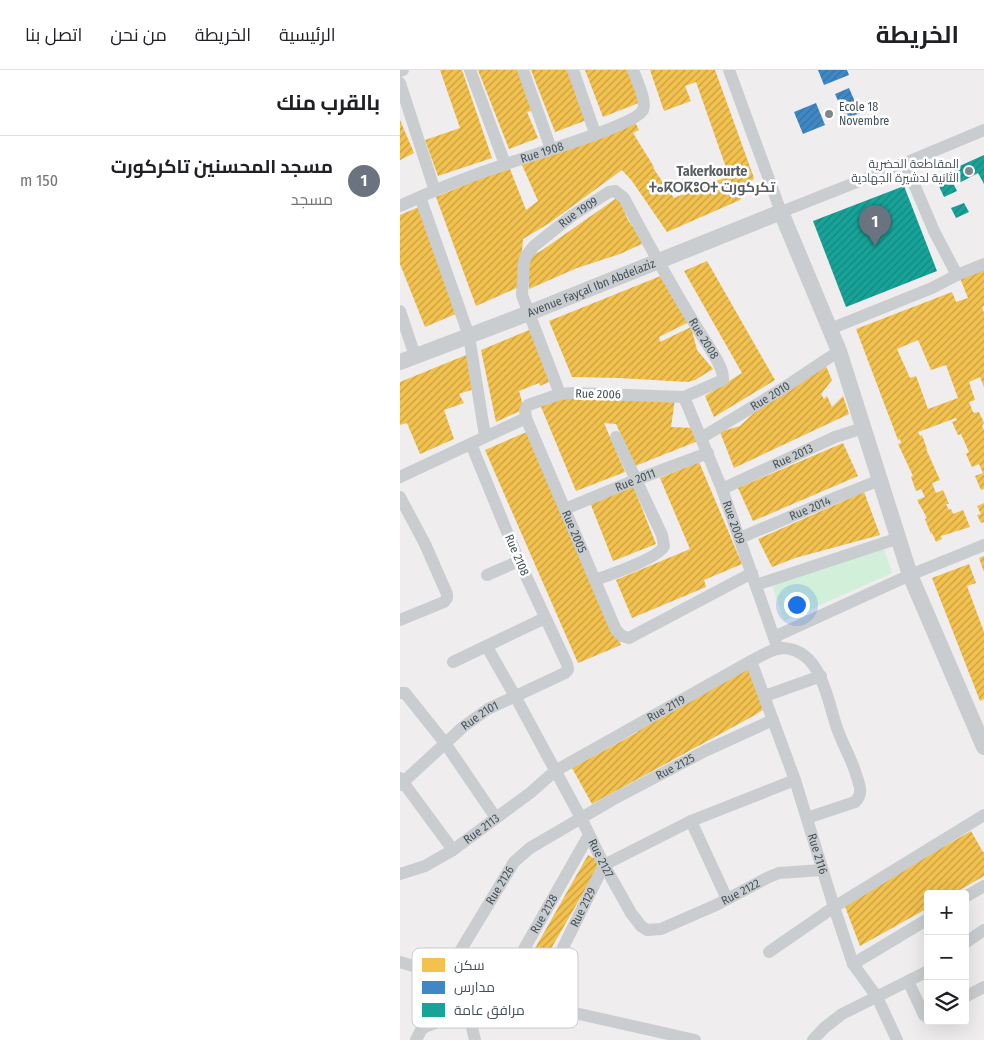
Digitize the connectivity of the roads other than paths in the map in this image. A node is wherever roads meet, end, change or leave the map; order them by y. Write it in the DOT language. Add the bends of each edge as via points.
graph roads {
  1 [pos="470,70"];
  2 [pos="523,70"];
  3 [pos="573,70"];
  4 [pos="633,70"];
  5 [pos="730,70"];
  6 [pos="400,83"];
  7 [pos="984,130"];
  8 [pos="595,134"];
  9 [pos="551,149"];
  10 [pos="905,163"];
  11 [pos="505,164"];
  12 [pos="435,191"];
  13 [pos="420,197"];
  14 [pos="400,206"];
  15 [pos="781,212"];
  16 [pos="658,262"];
  17 [pos="984,264"];
  18 [pos="957,275"];
  19 [pos="400,311"];
  20 [pos="529,313"];
  21 [pos="830,328"];
  22 [pos="469,336"];
  23 [pos="839,351"];
  24 [pos="407,359"];
  25 [pos="560,394"];
  26 [pos="684,397"];
  27 [pos="526,418"];
  28 [pos="863,428"];
  29 [pos="485,436"];
  30 [pos="616,437"];
  31 [pos="701,438"];
  32 [pos="471,444"];
  33 [pos="708,453"];
  34 [pos="400,477"];
  35 [pos="635,480"];
  36 [pos="880,480"];
  37 [pos="722,489"];
  38 [pos="400,498"];
  39 [pos="565,509"];
  40 [pos="740,538"];
  41 [pos="899,538"];
  42 [pos="984,545"];
  43 [pos="519,561"];
  44 [pos="487,575"];
  45 [pos="910,575"];
  46 [pos="754,579"];
  47 [pos="595,580"];
  48 [pos="401,618"];
  49 [pos="545,618"];
  50 [pos="776,643"];
  51 [pos="486,647"];
  52 [pos="751,661"];
  53 [pos="453,662"];
  54 [pos="567,664"];
  55 [pos="821,676"];
  56 [pos="400,692"];
  57 [pos="515,696"];
  58 [pos="765,696"];
  59 [pos="773,720"];
  60 [pos="978,722"];
  61 [pos="445,743"];
  62 [pos="984,747"];
  63 [pos="555,771"];
  64 [pos="795,780"];
  65 [pos="401,781"];
  66 [pos="984,815"];
  67 [pos="496,818"];
  68 [pos="581,818"];
  69 [pos="807,818"];
  70 [pos="691,820"];
  71 [pos="589,835"];
  72 [pos="453,850"];
  73 [pos="604,865"];
  74 [pos="822,870"];
  75 [pos="400,874"];
  76 [pos="984,886"];
  77 [pos="969,895"];
  78 [pos="727,899"];
  79 [pos="834,907"];
  80 [pos="924,921"];
  81 [pos="661,929"];
  82 [pos="984,930"];
  83 [pos="969,940"];
  84 [pos="462,948"];
  85 [pos="525,948"];
  86 [pos="563,948"];
  87 [pos="769,952"];
  88 [pos="400,962"];
  89 [pos="854,964"];
  90 [pos="412,966"];
  91 [pos="924,973"];
  92 [pos="908,981"];
  93 [pos="983,989"];
  94 [pos="969,995"];
  95 [pos="877,997"];
  96 [pos="578,1014"];
  97 [pos="924,1014"];
  98 [pos="425,1028"];
  99 [pos="416,1040"];
  100 [pos="696,1040"];
  101 [pos="813,1040"];
  102 [pos="897,1040"];
  1 -- 11 [label="street"];
  2 -- 9 [label="street"];
  3 -- 8 [label="street"];
  4 -- 8 [label="street, Rue 1908" via="645,104 643,110 636,117"];
  5 -- 15 [label="street"];
  6 -- 12 [label="street"];
  7 -- 10 [label="street"];
  8 -- 9 [label="street, Rue 1908"];
  9 -- 11 [label="street, Rue 1908"];
  10 -- 15 [label="street"];
  10 -- 18 [label="street"];
  11 -- 12 [label="street, Rue 1908"];
  12 -- 13 [label="street, Rue 1908"];
  13 -- 14 [label="street, Rue 1908"];
  13 -- 22 [label="street"];
  15 -- 16 [label="street, Avenue Fayçal Ibn Abdelaziz"];
  15 -- 21 [label="street"];
  16 -- 20 [label="street, Avenue Fayçal Ibn Abdelaziz"];
  16 -- 20 [label="street, Rue 1909" via="624,198 615,191 609,192 573,215 526,256 522,269 522,295"];
  16 -- 26 [label="street, Rue 2008" via="724,378"];
  17 -- 18 [label="street"];
  18 -- 21 [label="street"];
  19 -- 24 [label="street"];
  20 -- 22 [label="street, Avenue Fayçal Ibn Abdelaziz"];
  20 -- 25 [label="street"];
  21 -- 23 [label="street"];
  22 -- 24 [label="street, Avenue Fayçal Ibn Abdelaziz"];
  22 -- 29 [label="street"];
  23 -- 28 [label="street"];
  23 -- 31 [label="street, Rue 2010"];
  25 -- 26 [label="street, Rue 2006"];
  25 -- 27 [label="street, Rue 2006" via="528,405"];
  26 -- 31 [label="street, Rue 2009"];
  27 -- 29 [label="street"];
  27 -- 39 [label="street, Rue 2005"];
  28 -- 36 [label="street"];
  28 -- 37 [label="street, Rue 2013" via="835,437"];
  29 -- 32 [label="street"];
  30 -- 35 [label="street"];
  31 -- 33 [label="street, Rue 2009"];
  32 -- 34 [label="street"];
  32 -- 43 [label="street, Rue 2108"];
  33 -- 35 [label="street, Rue 2011"];
  33 -- 37 [label="street, Rue 2009"];
  35 -- 39 [label="street, Rue 2011"];
  35 -- 47 [label="street" via="662,535 664,546 660,553"];
  36 -- 40 [label="street, Rue 2014"];
  36 -- 41 [label="street"];
  37 -- 40 [label="street, Rue 2009"];
  38 -- 48 [label="street" via="446,588 447,598"];
  39 -- 47 [label="street, Rue 2005"];
  40 -- 46 [label="street, Rue 2009"];
  41 -- 45 [label="street"];
  41 -- 46 [label="street"];
  42 -- 45 [label="street, Rue 2119"];
  43 -- 44 [label="street"];
  43 -- 49 [label="street, Rue 2108"];
  45 -- 50 [label="street, Rue 2119"];
  45 -- 60 [label="street"];
  46 -- 47 [label="street, Rue 2005" via="629,638 616,630"];
  46 -- 50 [label="street, Rue 2009"];
  49 -- 51 [label="street"];
  49 -- 54 [label="street, Rue 2108"];
  50 -- 52 [label="street, Rue 2119"];
  50 -- 55 [label="street" via="798,653 815,666"];
  51 -- 53 [label="street"];
  51 -- 57 [label="street, Rue 2127"];
  52 -- 58 [label="street, Rue 2116"];
  52 -- 63 [label="street, Rue 2119"];
  54 -- 57 [label="street, Rue 2101" via="565,673"];
  55 -- 58 [label="street"];
  55 -- 69 [label="street" via="861,793 855,802"];
  56 -- 61 [label="street" via="405,693"];
  57 -- 61 [label="street, Rue 2101" via="488,709"];
  57 -- 63 [label="street, Rue 2127"];
  58 -- 59 [label="street, Rue 2116"];
  59 -- 64 [label="street, Rue 2116"];
  59 -- 68 [label="street, Rue 2125" via="705,751"];
  60 -- 62 [label="street"];
  61 -- 65 [label="street, Rue 2101"];
  61 -- 67 [label="street"];
  63 -- 67 [label="street, Rue 2113"];
  63 -- 68 [label="street, Rue 2127"];
  64 -- 69 [label="street, Rue 2116"];
  64 -- 70 [label="street"];
  65 -- 72 [label="street"];
  66 -- 79 [label="street"];
  67 -- 72 [label="street, Rue 2113"];
  68 -- 71 [label="street, Rue 2127"];
  68 -- 84 [label="street, Rue 2126" via="530,848 514,862"];
  69 -- 74 [label="street, Rue 2116"];
  70 -- 73 [label="street"];
  70 -- 78 [label="street"];
  71 -- 73 [label="street, Rue 2127"];
  71 -- 85 [label="street, Rue 2128"];
  72 -- 75 [label="street, Rue 2113" via="425,866"];
  73 -- 81 [label="street, Rue 2127" via="636,921 647,930"];
  73 -- 86 [label="street, Rue 2129"];
  74 -- 78 [label="street, Rue 2122" via="769,877"];
  74 -- 79 [label="street, Rue 2116"];
  76 -- 77 [label="street"];
  78 -- 81 [label="street, Rue 2122"];
  79 -- 87 [label="street"];
  79 -- 89 [label="street, Rue 2116"];
  80 -- 89 [label="street"];
  82 -- 83 [label="street"];
  88 -- 90 [label="street"];
  89 -- 95 [label="street, Rue 2116"];
  91 -- 92 [label="street"];
  92 -- 95 [label="street"];
  92 -- 97 [label="street"];
  93 -- 94 [label="street"];
  95 -- 101 [label="street" via="842,1014"];
  95 -- 102 [label="street, Rue 2116"];
  96 -- 100 [label="street"];
  98 -- 99 [label="street"];
}
